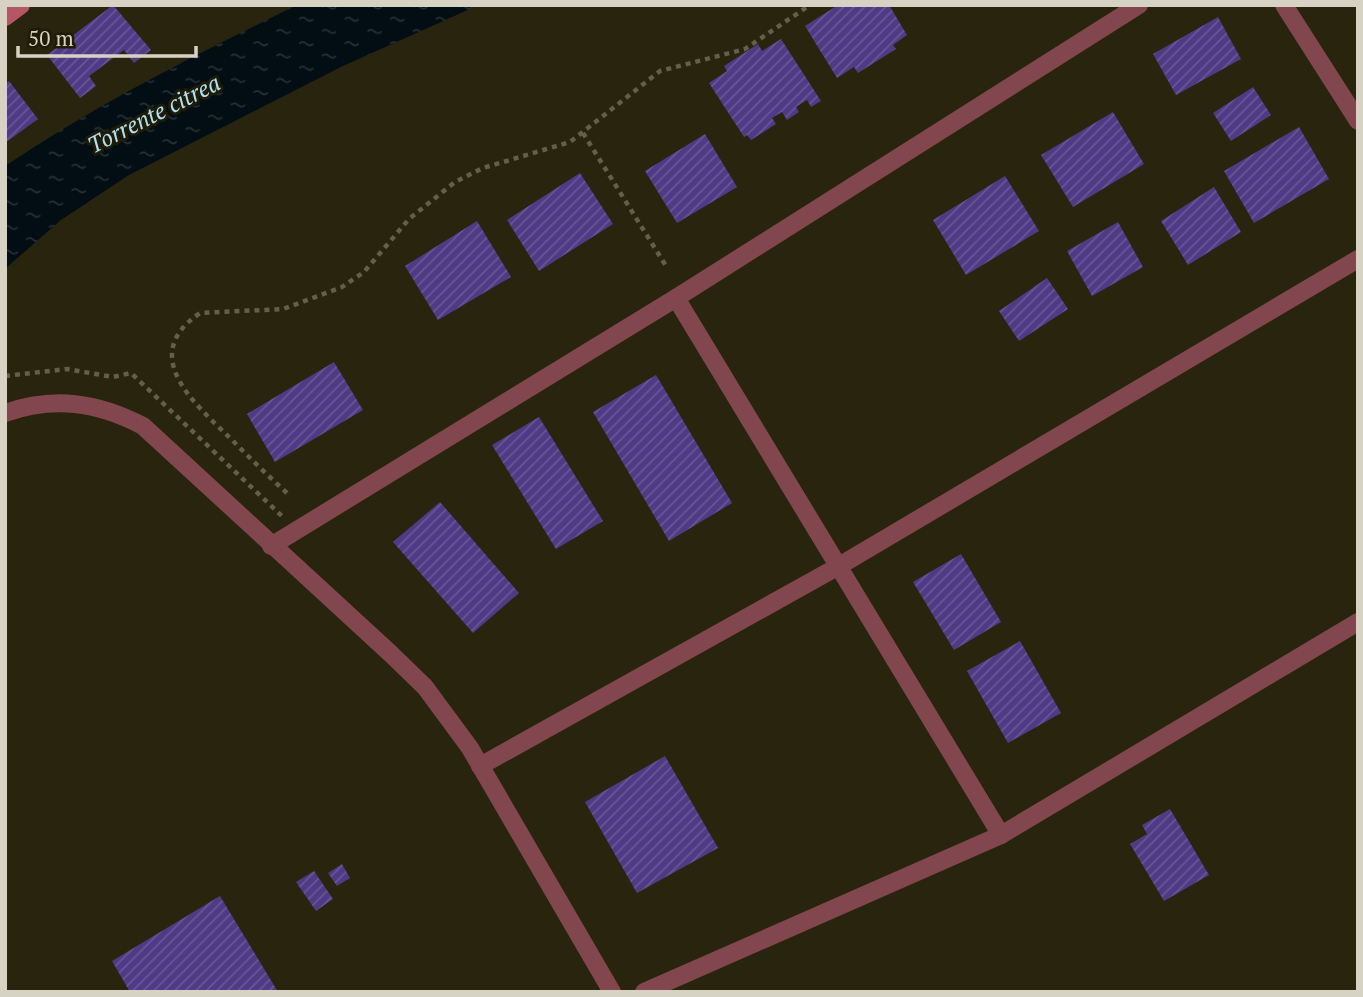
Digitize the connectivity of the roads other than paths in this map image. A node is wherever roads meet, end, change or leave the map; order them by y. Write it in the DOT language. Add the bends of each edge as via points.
graph roads {
  1 [pos="21,5"];
  2 [pos="1139,5"];
  3 [pos="1284,5"];
  4 [pos="5,17"];
  5 [pos="1358,121"];
  6 [pos="1358,259"];
  7 [pos="676,298"];
  8 [pos="5,413"];
  9 [pos="271,546"];
  10 [pos="839,566"];
  11 [pos="1358,622"];
  12 [pos="480,766"];
  13 [pos="1001,835"];
  14 [pos="612,992"];
  15 [pos="644,992"];
  1 -- 4 [label="main road"];
  2 -- 7 [label="street"];
  3 -- 5 [label="street"];
  6 -- 10 [label="street"];
  7 -- 9 [label="street"];
  7 -- 10 [label="street"];
  8 -- 9 [label="street" via="60,401 122,415 163,443"];
  9 -- 12 [label="street" via="425,687"];
  10 -- 12 [label="street"];
  10 -- 13 [label="street"];
  11 -- 13 [label="street"];
  12 -- 14 [label="street"];
  13 -- 15 [label="street"];
}
